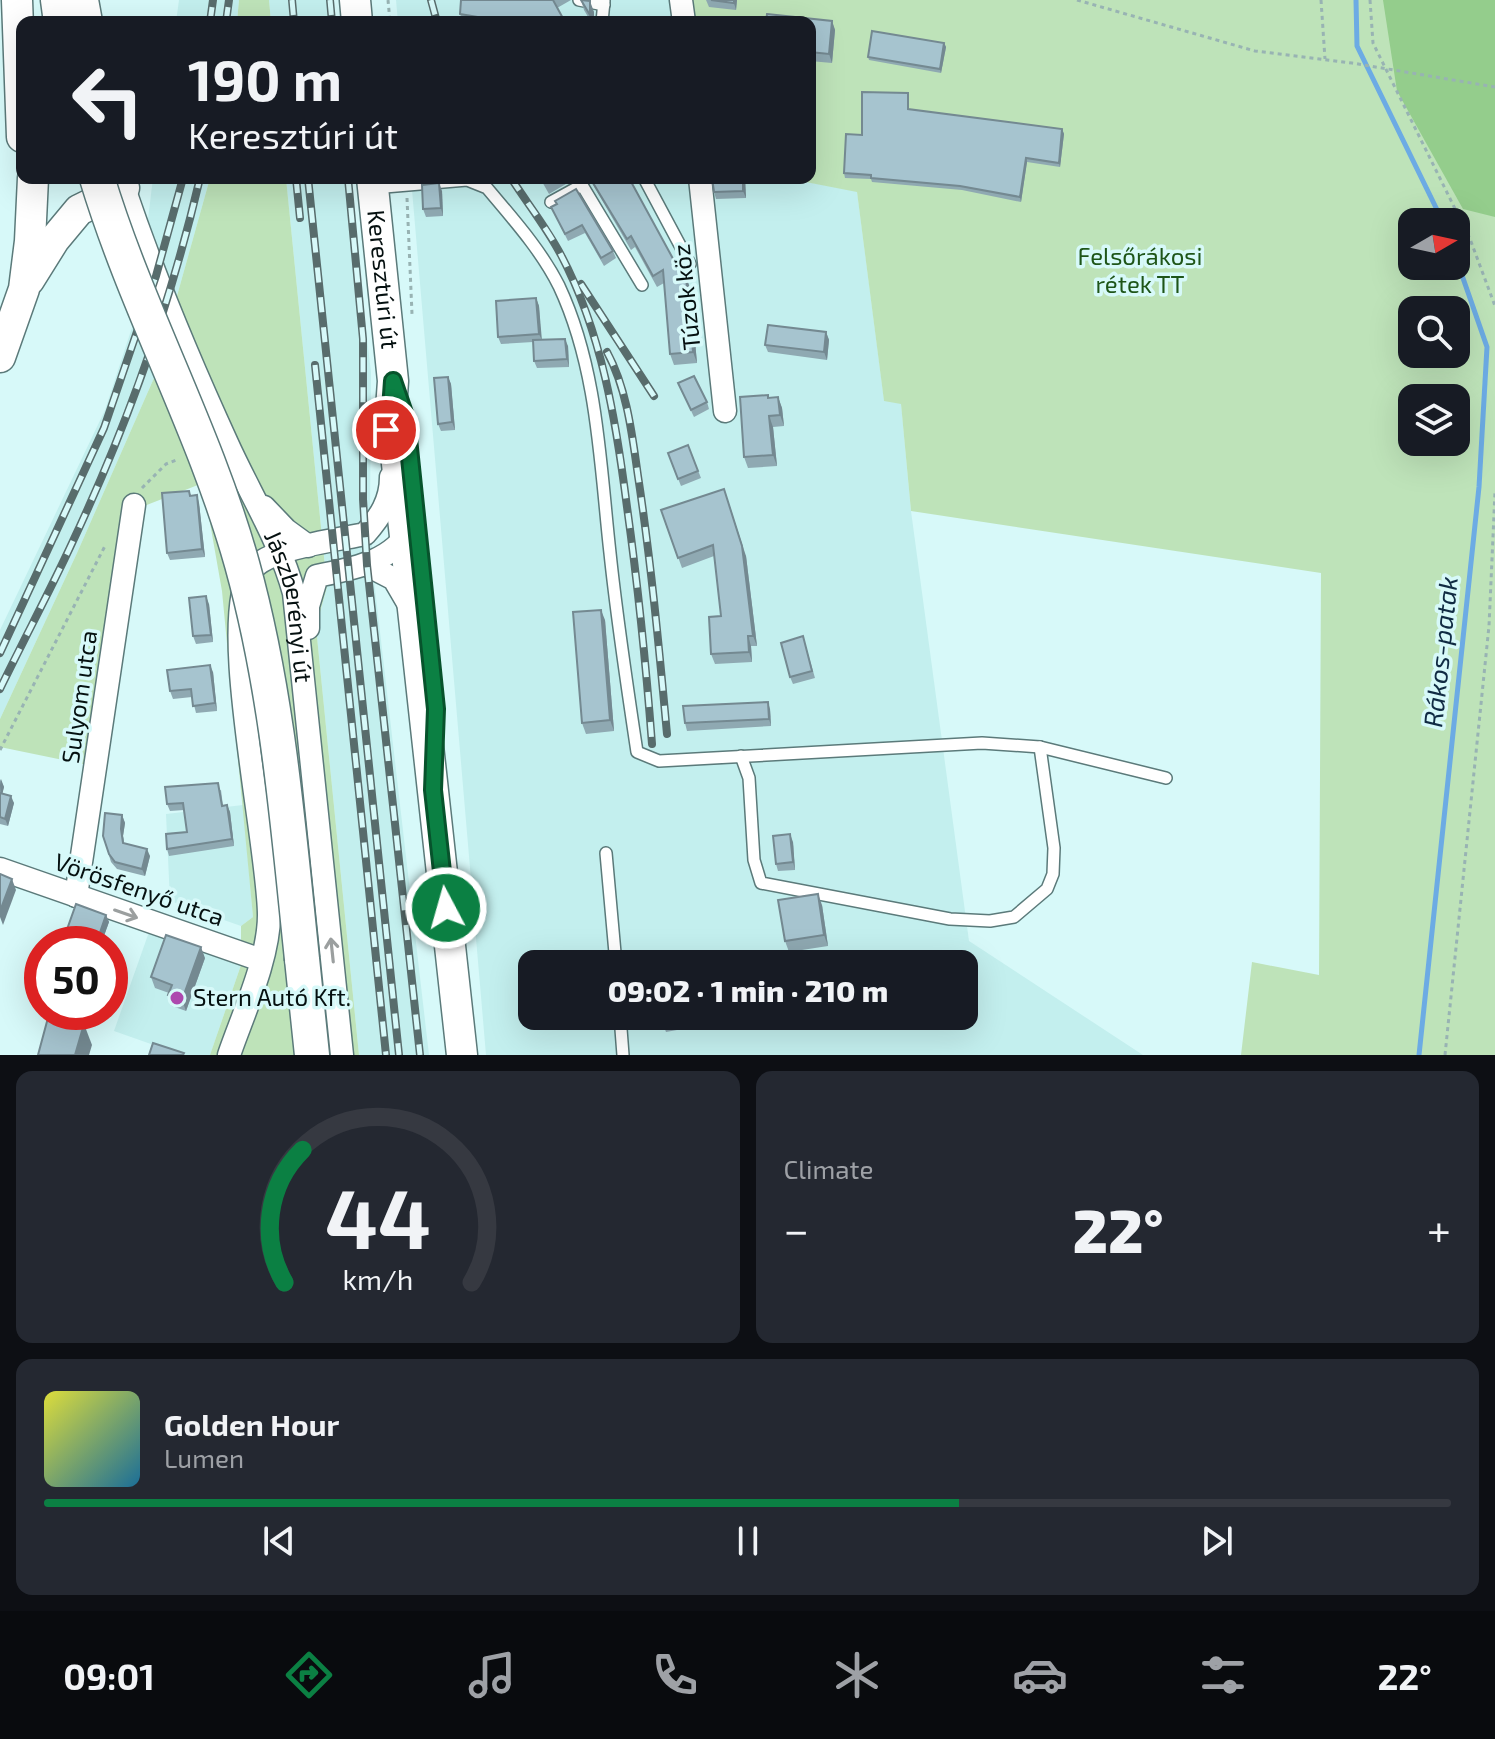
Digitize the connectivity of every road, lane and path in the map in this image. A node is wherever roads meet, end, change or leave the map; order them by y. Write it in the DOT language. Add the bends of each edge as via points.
graph roads {
  1 [pos="579,0"];
  2 [pos="1077,0"];
  3 [pos="1321,0"];
  4 [pos="1370,0"];
  5 [pos="604,2"];
  6 [pos="17,3"];
  7 [pos="10,46"];
  8 [pos="1325,59"];
  9 [pos="1385,69"];
  10 [pos="1495,87"];
  11 [pos="16,92"];
  12 [pos="32,184"];
  13 [pos="36,184"];
  14 [pos="110,184"];
  15 [pos="114,184"];
  16 [pos="115,184"];
  17 [pos="373,184"];
  18 [pos="406,184"];
  19 [pos="477,184"];
  20 [pos="578,184"];
  21 [pos="584,184"];
  22 [pos="647,184"];
  23 [pos="701,184"];
  24 [pos="551,202"];
  25 [pos="79,210"];
  26 [pos="690,264"];
  27 [pos="642,285"];
  28 [pos="17,297"];
  29 [pos="1495,306"];
  30 [pos="412,321"];
  31 [pos="0,357"];
  32 [pos="392,395"];
  33 [pos="725,411"];
  34 [pos="190,455"];
  35 [pos="249,491"];
  36 [pos="1495,492"];
  37 [pos="134,505"];
  38 [pos="410,527"];
  39 [pos="365,534"];
  40 [pos="308,546"];
  41 [pos="270,558"];
  42 [pos="367,565"];
  43 [pos="317,576"];
  44 [pos="291,582"];
  45 [pos="413,618"];
  46 [pos="241,643"];
  47 [pos="308,714"];
  48 [pos="1040,747"];
  49 [pos="0,750"];
  50 [pos="741,756"];
  51 [pos="1166,778"];
  52 [pos="433,790"];
  53 [pos="606,853"];
  54 [pos="0,869"];
  55 [pos="76,896"];
  56 [pos="615,950"];
  57 [pos="302,959"];
  58 [pos="261,960"];
  59 [pos="621,1030"];
  60 [pos="234,1050"];
  61 [pos="296,1055"];
  62 [pos="312,1055"];
  63 [pos="342,1055"];
  64 [pos="462,1055"];
  65 [pos="623,1055"];
  66 [pos="1445,1055"];
  1 -- 5 [label="lane"];
  2 -- 8 [label="path" via="1255,51"];
  3 -- 8 [label="path"];
  4 -- 9 [label="path" via="1373,43"];
  6 -- 7 [label="main road"];
  7 -- 11 [label="main road"];
  8 -- 9 [label="path"];
  9 -- 10 [label="path"];
  9 -- 29 [label="path" via="1470,239"];
  12 -- 28 [label="main road" via="30,241"];
  13 -- 25 [label="main road" via="50,202"];
  14 -- 25 [label="main road"];
  15 -- 57 [label="main road, Jászberényi út, bridge" via="116,234 209,463 258,628 279,747"];
  16 -- 35 [label="street"];
  17 -- 32 [label="main road, Keresztúri út"];
  18 -- 30 [label="path"];
  19 -- 50 [label="lane" via="487,188 544,259 578,339 593,398 637,752 659,761"];
  20 -- 24 [label="lane"];
  21 -- 27 [label="lane"];
  22 -- 26 [label="lane"];
  23 -- 33 [label="street, Túzok köz"];
  25 -- 28 [label="main road"];
  28 -- 31 [label="main road"];
  32 -- 38 [label="main road, Keresztúri út" via="406,419"];
  32 -- 39 [label="street" via="386,430 390,491"];
  34 -- 37 [label="path" via="156,472"];
  35 -- 40 [label="street"];
  35 -- 41 [label="street, Jászberényi út" via="260,545"];
  36 -- 66 [label="path" via="1489,626"];
  37 -- 49 [label="path" via="119,518"];
  37 -- 55 [label="street, Sulyom utca"];
  38 -- 39 [label="street"];
  38 -- 42 [label="street"];
  38 -- 45 [label="main road, Keresztúri út"];
  38 -- 52 [label="main road, Keresztúri út" via="436,709"];
  39 -- 40 [label="street"];
  40 -- 41 [label="street"];
  41 -- 44 [label="street, Jászberényi út"];
  41 -- 46 [label="street" via="248,574 242,589"];
  42 -- 43 [label="street"];
  42 -- 45 [label="street" via="400,585"];
  43 -- 44 [label="street"];
  43 -- 47 [label="street" via="308,606"];
  44 -- 46 [label="street" via="259,596"];
  44 -- 47 [label="street, Jászberényi út"];
  45 -- 52 [label="main road, Keresztúri út"];
  46 -- 58 [label="street" via="268,907"];
  63 -- 47 [label="street, Jászberényi út, one-way"];
  48 -- 50 [label="lane" via="982,743"];
  48 -- 50 [label="lane" via="1053,874 1047,889 1014,917 990,921 950,919 761,883 754,860 749,778"];
  48 -- 51 [label="lane"];
  52 -- 64 [label="main road, Keresztúri út"];
  53 -- 56 [label="lane"];
  54 -- 55 [label="street, Vörösfenyő utca"];
  55 -- 58 [label="street, Vörösfenyő utca, one-way"];
  57 -- 61 [label="street, Jászberényi út" via="293,998"];
  57 -- 62 [label="main road, Jászberényi út"];
  58 -- 60 [label="street"];
  59 -- 65 [label="lane"];
}
